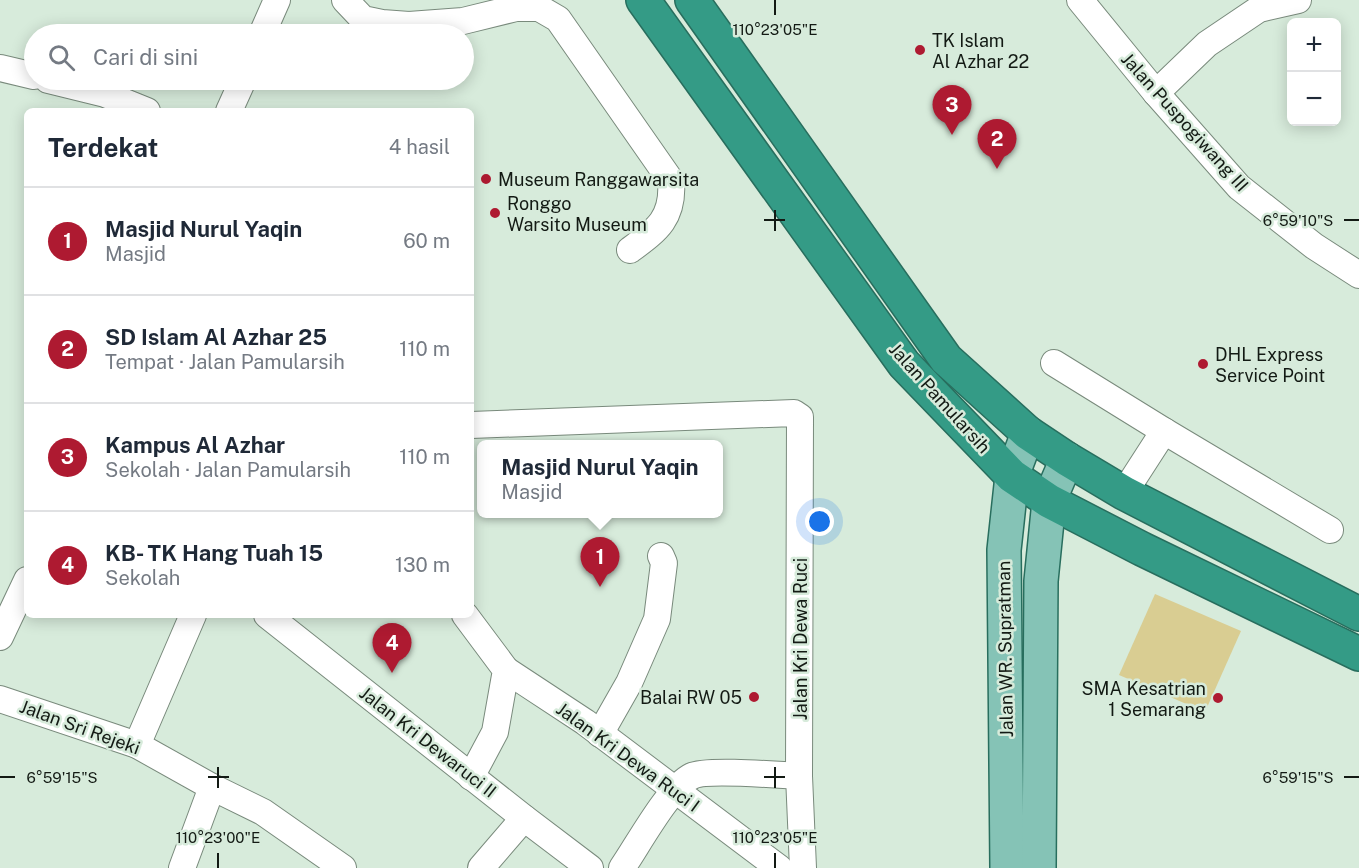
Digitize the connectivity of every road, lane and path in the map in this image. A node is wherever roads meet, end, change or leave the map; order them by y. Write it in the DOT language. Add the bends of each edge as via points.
graph roads {
  1 [pos="277,0"];
  2 [pos="345,0"];
  3 [pos="448,0"];
  4 [pos="643,0"];
  5 [pos="692,0"];
  6 [pos="1080,0"];
  7 [pos="1298,0"];
  8 [pos="537,4"];
  9 [pos="463,21"];
  10 [pos="266,24"];
  11 [pos="0,68"];
  12 [pos="24,74"];
  13 [pos="92,90"];
  14 [pos="238,90"];
  15 [pos="1156,93"];
  16 [pos="140,108"];
  17 [pos="230,108"];
  18 [pos="630,250"];
  19 [pos="1359,275"];
  20 [pos="1054,363"];
  21 [pos="474,425"];
  22 [pos="1164,431"];
  23 [pos="1028,433"];
  24 [pos="1067,459"];
  25 [pos="1012,476"];
  26 [pos="1124,493"];
  27 [pos="1049,501"];
  28 [pos="1330,530"];
  29 [pos="661,556"];
  30 [pos="24,586"];
  31 [pos="1359,614"];
  32 [pos="192,618"];
  33 [pos="271,618"];
  34 [pos="467,618"];
  35 [pos="0,637"];
  36 [pos="1359,654"];
  37 [pos="506,670"];
  38 [pos="0,699"];
  39 [pos="600,734"];
  40 [pos="137,745"];
  41 [pos="799,776"];
  42 [pos="471,777"];
  43 [pos="212,787"];
  44 [pos="674,791"];
  45 [pos="524,818"];
  46 [pos="182,868"];
  47 [pos="344,868"];
  48 [pos="481,868"];
  49 [pos="590,868"];
  50 [pos="622,868"];
  51 [pos="778,868"];
  52 [pos="803,868"];
  53 [pos="1007,868"];
  54 [pos="1039,868"];
  1 -- 10 [label="street"];
  2 -- 9 [label="street" via="363,18 382,23"];
  3 -- 9 [label="street"];
  4 -- 25 [label="highway, Jalan Pamularsih" via="904,364"];
  5 -- 23 [label="highway, Jalan Pamularsih" via="946,359"];
  6 -- 15 [label="street, Jalan Puspogiwang III"];
  7 -- 15 [label="street" via="1259,9 1207,44"];
  8 -- 9 [label="street"];
  8 -- 18 [label="street" via="558,19 671,181 669,205 657,230"];
  11 -- 12 [label="street"];
  13 -- 16 [label="street"];
  14 -- 17 [label="street"];
  15 -- 19 [label="street, Jalan Puspogiwang III" via="1239,187 1314,246"];
  20 -- 22 [label="street"];
  21 -- 41 [label="street, Jalan Kri Dewa Ruci" via="794,413 800,417"];
  22 -- 26 [label="street"];
  22 -- 28 [label="street"];
  23 -- 24 [label="highway, Jalan Pamularsih"];
  23 -- 25 [label="main road, Jalan WR. Supratman"];
  24 -- 26 [label="highway, Jalan Pamularsih"];
  24 -- 27 [label="main road, Jalan WR. Supratman"];
  25 -- 27 [label="highway, Jalan Pamularsih"];
  25 -- 53 [label="main road, Jalan WR. Supratman" via="1004,550"];
  26 -- 31 [label="highway, Jalan Pamularsih"];
  27 -- 36 [label="highway, Jalan Pamularsih"];
  27 -- 54 [label="main road, Jalan WR. Supratman" via="1041,581"];
  29 -- 39 [label="street" via="664,563 657,619 629,683"];
  30 -- 35 [label="street"];
  32 -- 40 [label="street"];
  33 -- 42 [label="street, Jalan Kri Dewaruci II"];
  34 -- 37 [label="street, Jalan Kri Dewa Ruci I"];
  37 -- 39 [label="street, Jalan Kri Dewa Ruci I"];
  37 -- 42 [label="street" via="495,732"];
  38 -- 40 [label="street, Jalan Sri Rejeki"];
  39 -- 44 [label="street, Jalan Kri Dewa Ruci I"];
  40 -- 43 [label="street, Jalan Sri Rejeki"];
  41 -- 44 [label="street" via="698,774"];
  41 -- 52 [label="street, Jalan Kri Dewa Ruci"];
  42 -- 45 [label="street, Jalan Kri Dewaruci II"];
  43 -- 46 [label="street"];
  43 -- 47 [label="street, Jalan Sri Rejeki" via="264,812"];
  44 -- 50 [label="street"];
  44 -- 51 [label="street, Jalan Kri Dewa Ruci I"];
  45 -- 48 [label="street"];
  45 -- 49 [label="street, Jalan Kri Dewaruci II"];
}
